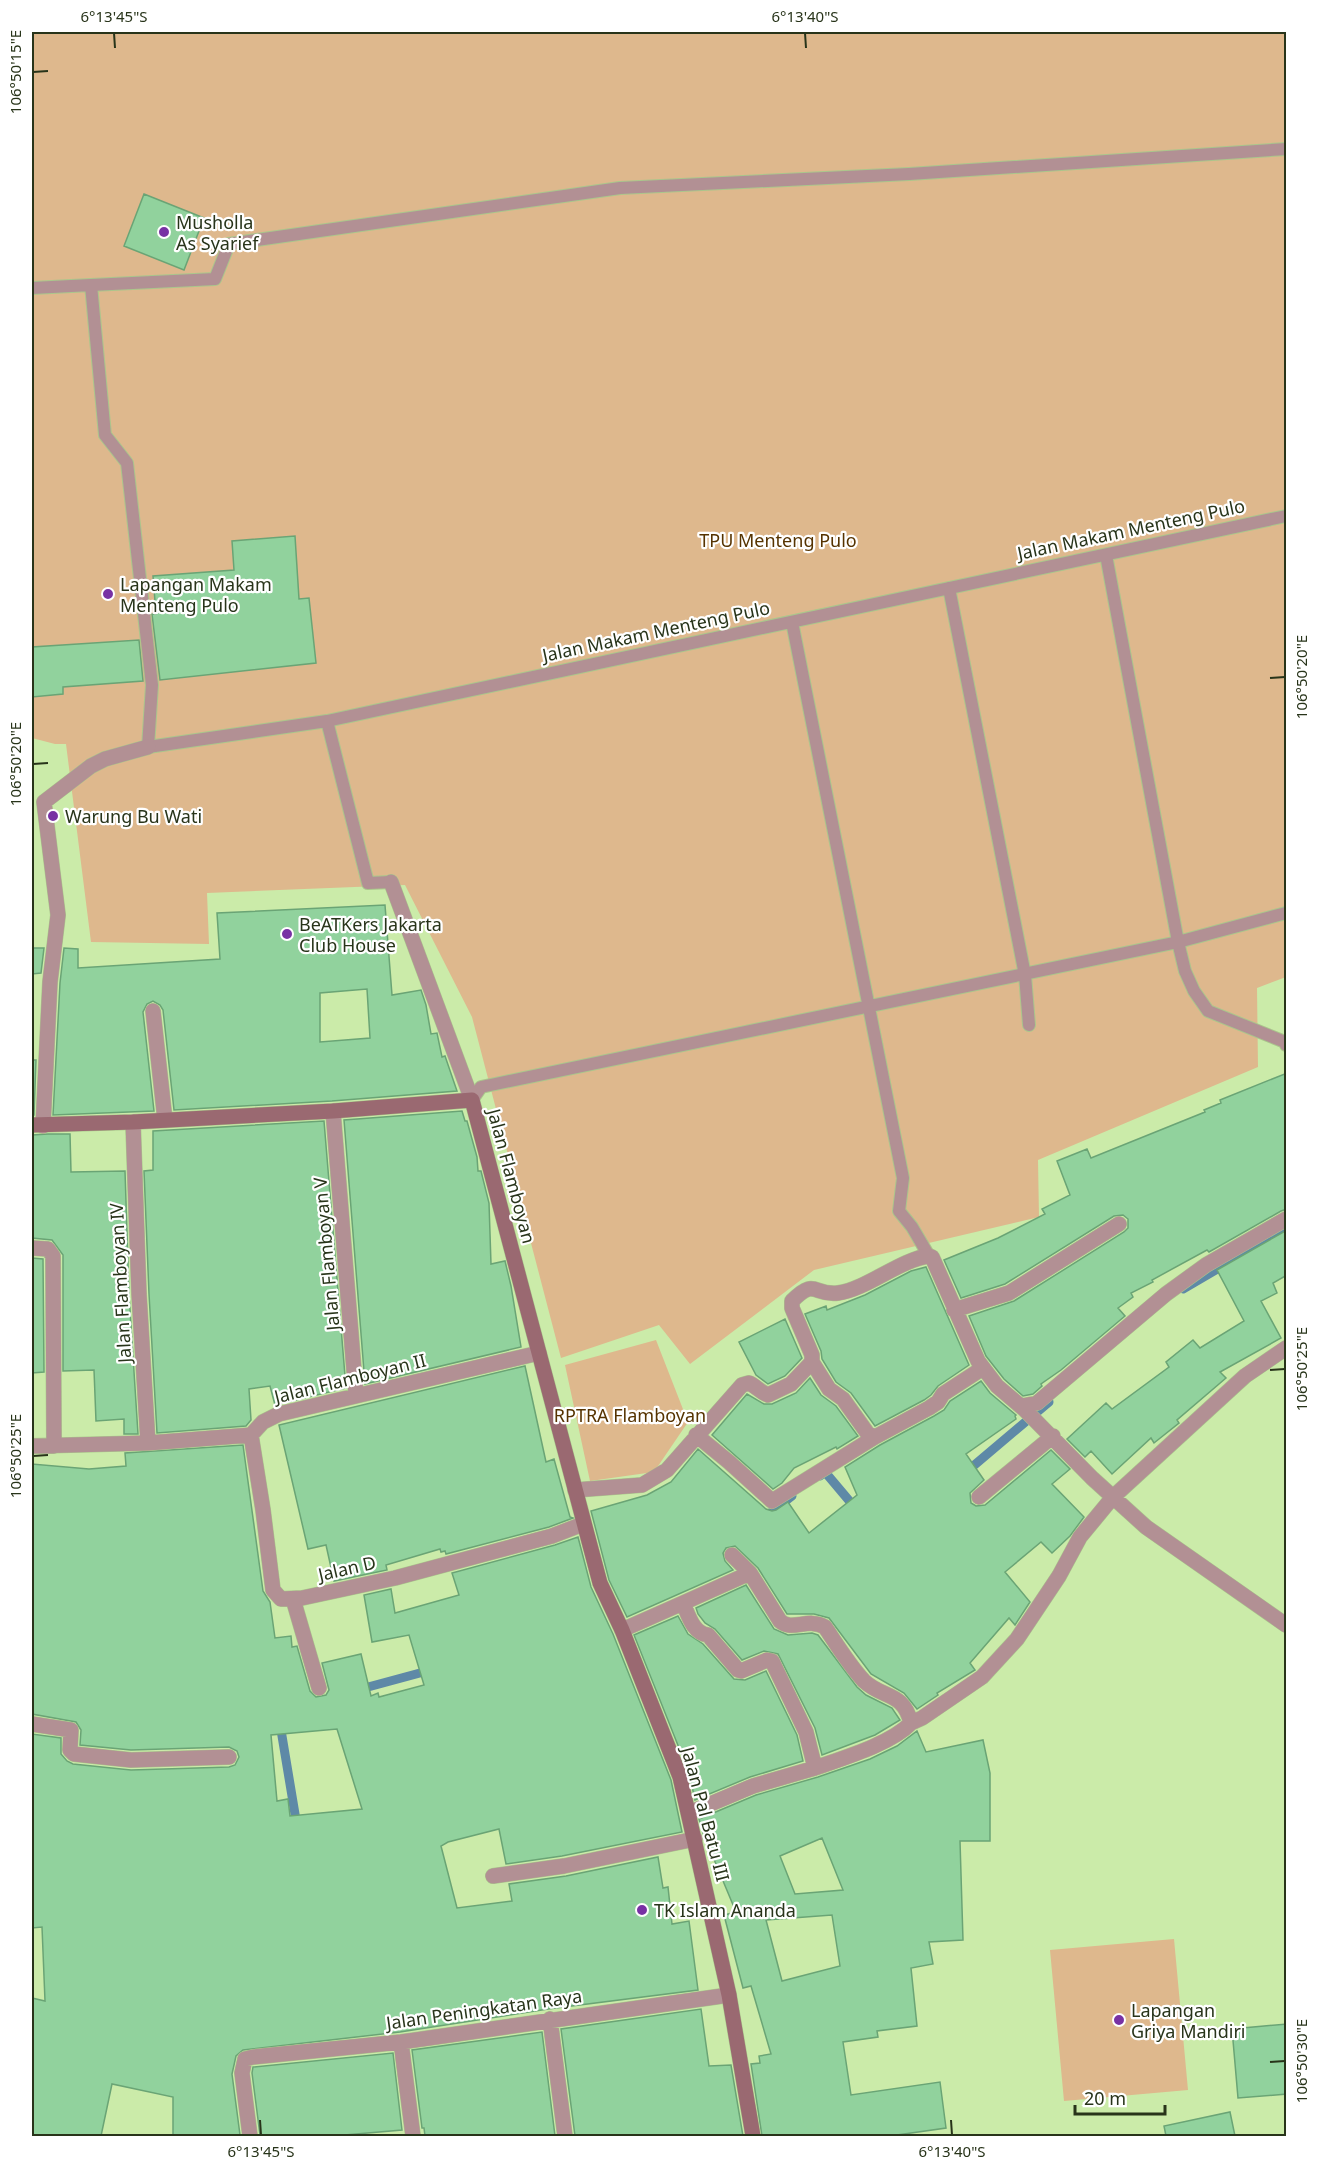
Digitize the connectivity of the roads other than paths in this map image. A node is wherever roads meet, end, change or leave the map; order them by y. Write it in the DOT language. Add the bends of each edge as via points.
graph roads {
  1 [pos="1287,149"];
  2 [pos="91,285"];
  3 [pos="32,288"];
  4 [pos="1287,516"];
  5 [pos="1106,555"];
  6 [pos="949,588"];
  7 [pos="792,622"];
  8 [pos="327,721"];
  9 [pos="148,747"];
  10 [pos="38,803"];
  11 [pos="391,882"];
  12 [pos="1287,913"];
  13 [pos="1178,942"];
  14 [pos="1024,975"];
  15 [pos="868,1006"];
  16 [pos="153,1011"];
  17 [pos="1029,1024"];
  18 [pos="1287,1045"];
  19 [pos="472,1100"];
  20 [pos="333,1111"];
  21 [pos="165,1120"];
  22 [pos="133,1122"];
  23 [pos="37,1126"];
  24 [pos="1287,1219"];
  25 [pos="1119,1224"];
  26 [pos="32,1248"];
  27 [pos="929,1256"];
  28 [pos="954,1310"];
  29 [pos="1287,1347"];
  30 [pos="539,1353"];
  31 [pos="812,1362"];
  32 [pos="983,1368"];
  33 [pos="356,1395"];
  34 [pos="1023,1407"];
  35 [pos="251,1435"];
  36 [pos="696,1435"];
  37 [pos="875,1437"];
  38 [pos="1053,1437"];
  39 [pos="148,1443"];
  40 [pos="32,1446"];
  41 [pos="54,1446"];
  42 [pos="575,1490"];
  43 [pos="979,1497"];
  44 [pos="1113,1497"];
  45 [pos="583,1524"];
  46 [pos="732,1555"];
  47 [pos="750,1573"];
  48 [pos="600,1583"];
  49 [pos="293,1599"];
  50 [pos="682,1603"];
  51 [pos="1287,1625"];
  52 [pos="622,1630"];
  53 [pos="319,1688"];
  54 [pos="910,1722"];
  55 [pos="32,1724"];
  56 [pos="229,1757"];
  57 [pos="815,1768"];
  58 [pos="689,1813"];
  59 [pos="695,1839"];
  60 [pos="493,1876"];
  61 [pos="729,1995"];
  62 [pos="550,2019"];
  63 [pos="401,2042"];
  64 [pos="250,2136"];
  65 [pos="413,2136"];
  66 [pos="565,2136"];
  67 [pos="753,2136"];
  1 -- 2 [label="lane" via="620,188 229,244 216,279"];
  2 -- 3 [label="lane"];
  2 -- 9 [label="lane" via="105,435 127,463 152,685"];
  4 -- 5 [label="lane, Jalan Makam Menteng Pulo"];
  5 -- 6 [label="lane, Jalan Makam Menteng Pulo"];
  5 -- 13 [label="lane"];
  6 -- 7 [label="lane, Jalan Makam Menteng Pulo"];
  6 -- 14 [label="lane"];
  7 -- 8 [label="lane, Jalan Makam Menteng Pulo"];
  7 -- 15 [label="lane"];
  8 -- 9 [label="lane, Jalan Makam Menteng Pulo"];
  8 -- 11 [label="lane" via="368,884"];
  9 -- 10 [label="street, Jalan Makam Menteng Pulo" via="91,766"];
  10 -- 23 [label="street" via="58,915"];
  11 -- 19 [label="street"];
  12 -- 13 [label="lane"];
  13 -- 14 [label="lane"];
  13 -- 18 [label="lane" via="1185,971 1208,1011"];
  14 -- 15 [label="lane"];
  14 -- 17 [label="lane"];
  15 -- 19 [label="lane" via="481,1087"];
  15 -- 27 [label="lane" via="903,1178 899,1210"];
  16 -- 21 [label="street"];
  19 -- 20 [label="street, Jalan Flamboyan"];
  19 -- 30 [label="street, Jalan Flamboyan"];
  20 -- 21 [label="street, Jalan Flamboyan"];
  20 -- 33 [label="street, Jalan Flamboyan V"];
  21 -- 22 [label="street, Jalan Flamboyan"];
  22 -- 23 [label="street, Jalan Flamboyan"];
  22 -- 39 [label="street, Jalan Flamboyan IV"];
  24 -- 34 [label="street" via="1206,1265 1037,1403"];
  25 -- 28 [label="street" via="1009,1293"];
  26 -- 41 [label="street" via="48,1249 53,1256"];
  27 -- 28 [label="street"];
  27 -- 31 [label="street" via="837,1293 804,1290 792,1301 792,1308"];
  28 -- 32 [label="street"];
  29 -- 44 [label="street" via="1245,1376"];
  30 -- 33 [label="street, Jalan Flamboyan II"];
  30 -- 42 [label="street, Jalan Flamboyan"];
  31 -- 36 [label="street" via="791,1384 768,1395 755,1385 742,1385"];
  31 -- 37 [label="street" via="829,1389 843,1399 868,1434"];
  32 -- 34 [label="street" via="996,1386"];
  32 -- 37 [label="street" via="929,1408"];
  33 -- 35 [label="street, Jalan Flamboyan II" via="279,1414 263,1422"];
  34 -- 38 [label="street"];
  35 -- 39 [label="street"];
  35 -- 49 [label="street" via="273,1590 281,1599"];
  36 -- 37 [label="street" via="772,1502"];
  36 -- 42 [label="street" via="667,1470 642,1485"];
  38 -- 43 [label="street"];
  38 -- 44 [label="street"];
  39 -- 41 [label="street"];
  40 -- 41 [label="street"];
  42 -- 45 [label="street, Jalan Flamboyan"];
  44 -- 51 [label="street" via="1146,1527"];
  44 -- 54 [label="street" via="1080,1537 1017,1639 982,1677"];
  45 -- 48 [label="street, Jalan Flamboyan"];
  45 -- 49 [label="street, Jalan D" via="395,1578"];
  46 -- 47 [label="street"];
  47 -- 50 [label="street"];
  47 -- 54 [label="street" via="784,1625 817,1622 825,1627 865,1681 900,1700"];
  48 -- 52 [label="street, Jalan Pal Batu III"];
  49 -- 53 [label="street"];
  50 -- 52 [label="street"];
  50 -- 57 [label="street" via="696,1630 708,1635 738,1670 772,1661 806,1732"];
  52 -- 58 [label="street, Jalan Pal Batu III" via="680,1776"];
  54 -- 57 [label="street" via="904,1730 853,1755"];
  55 -- 56 [label="street" via="71,1730 70,1750 74,1754 131,1760"];
  57 -- 58 [label="street" via="753,1786"];
  58 -- 59 [label="street, Jalan Pal Batu III"];
  59 -- 60 [label="street"];
  59 -- 61 [label="street, Jalan Pal Batu III"];
  61 -- 62 [label="street, Jalan Peningkatan Raya"];
  61 -- 67 [label="street, Jalan Pal Batu III"];
  62 -- 63 [label="street, Jalan Peningkatan Raya"];
  62 -- 66 [label="street"];
  63 -- 64 [label="street, Jalan Peningkatan Raya" via="245,2059 242,2073"];
  63 -- 65 [label="street"];
}
